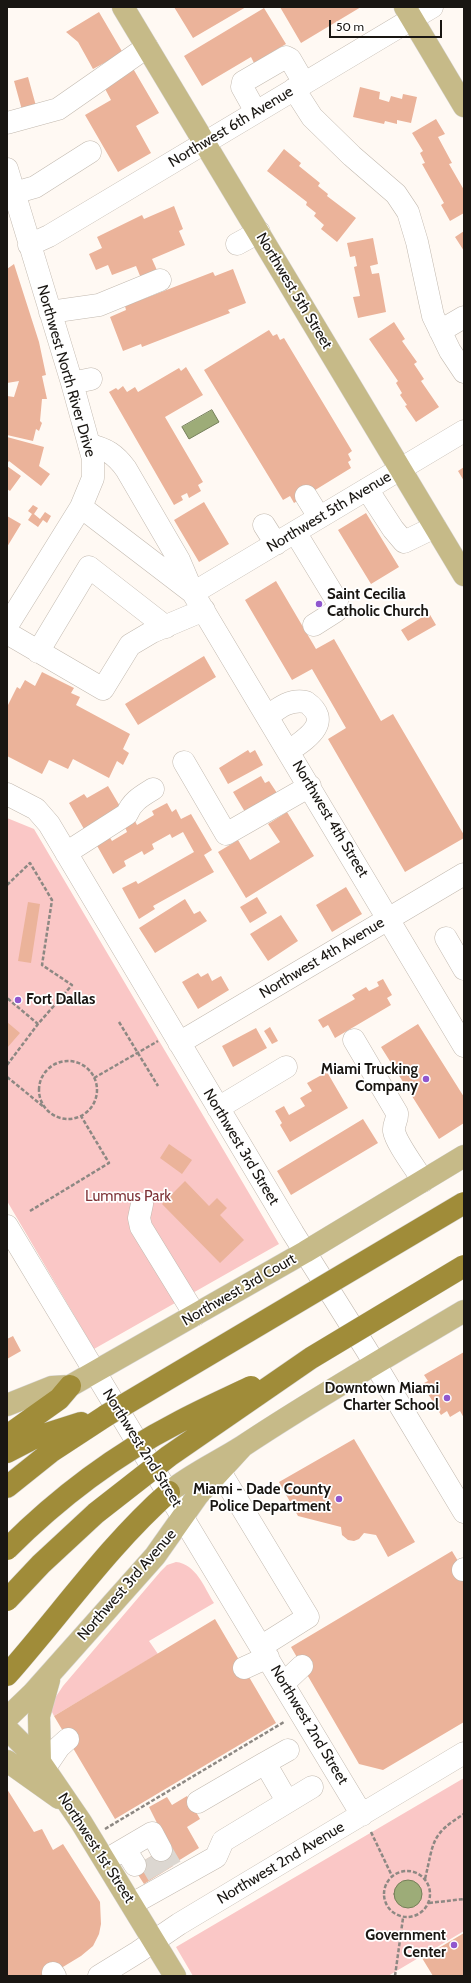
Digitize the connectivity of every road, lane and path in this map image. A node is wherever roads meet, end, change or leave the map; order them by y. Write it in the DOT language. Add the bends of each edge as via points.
graph roads {
  1 [pos="123,7"];
  2 [pos="432,7"];
  3 [pos="408,13"];
  4 [pos="147,47"];
  5 [pos="299,86"];
  6 [pos="464,106"];
  7 [pos="256,112"];
  8 [pos="7,123"];
  9 [pos="204,142"];
  10 [pos="90,152"];
  11 [pos="7,169"];
  12 [pos="14,193"];
  13 [pos="259,232"];
  14 [pos="237,244"];
  15 [pos="29,245"];
  16 [pos="160,280"];
  17 [pos="50,312"];
  18 [pos="464,318"];
  19 [pos="440,331"];
  20 [pos="464,372"];
  21 [pos="464,431"];
  22 [pos="89,445"];
  23 [pos="401,468"];
  24 [pos="126,470"];
  25 [pos="93,478"];
  26 [pos="367,489"];
  27 [pos="306,496"];
  28 [pos="81,507"];
  29 [pos="319,518"];
  30 [pos="264,525"];
  31 [pos="435,527"];
  32 [pos="295,532"];
  33 [pos="276,544"];
  34 [pos="464,575"];
  35 [pos="199,601"];
  36 [pos="314,625"];
  37 [pos="7,626"];
  38 [pos="166,627"];
  39 [pos="7,634"];
  40 [pos="38,652"];
  41 [pos="268,716"];
  42 [pos="289,751"];
  43 [pos="184,762"];
  44 [pos="310,786"];
  45 [pos="153,789"];
  46 [pos="7,794"];
  47 [pos="66,853"];
  48 [pos="464,874"];
  49 [pos="7,885"];
  50 [pos="389,918"];
  51 [pos="446,938"];
  52 [pos="464,969"];
  53 [pos="7,998"];
  54 [pos="119,1022"];
  55 [pos="38,1024"];
  56 [pos="354,1040"];
  57 [pos="170,1041"];
  58 [pos="464,1046"];
  59 [pos="138,1053"];
  60 [pos="7,1065"];
  61 [pos="286,1067"];
  62 [pos="7,1077"];
  63 [pos="94,1078"];
  64 [pos="158,1086"];
  65 [pos="46,1108"];
  66 [pos="218,1108"];
  67 [pos="82,1116"];
  68 [pos="464,1156"];
  69 [pos="423,1181"];
  70 [pos="464,1203"];
  71 [pos="142,1204"];
  72 [pos="30,1211"];
  73 [pos="7,1226"];
  74 [pos="305,1252"];
  75 [pos="464,1266"];
  76 [pos="464,1311"];
  77 [pos="195,1315"];
  78 [pos="311,1358"];
  79 [pos="375,1364"];
  80 [pos="95,1372"];
  81 [pos="70,1386"];
  82 [pos="7,1405"];
  83 [pos="107,1414"];
  84 [pos="7,1436"];
  85 [pos="242,1446"];
  86 [pos="7,1452"];
  87 [pos="219,1470"];
  88 [pos="7,1487"];
  89 [pos="169,1492"];
  90 [pos="464,1512"];
  91 [pos="184,1517"];
  92 [pos="7,1549"];
  93 [pos="7,1600"];
  94 [pos="265,1652"];
  95 [pos="302,1666"];
  96 [pos="244,1668"];
  97 [pos="12,1670"];
  98 [pos="52,1671"];
  99 [pos="284,1683"];
  100 [pos="7,1718"];
  101 [pos="285,1722"];
  102 [pos="7,1729"];
  103 [pos="68,1739"];
  104 [pos="288,1750"];
  105 [pos="464,1753"];
  106 [pos="7,1761"];
  107 [pos="265,1763"];
  108 [pos="42,1765"];
  109 [pos="312,1787"];
  110 [pos="287,1801"];
  111 [pos="198,1802"];
  112 [pos="70,1806"];
  113 [pos="464,1814"];
  114 [pos="367,1823"];
  115 [pos="104,1829"];
  116 [pos="106,1860"];
  117 [pos="152,1868"];
  118 [pos="392,1876"];
  119 [pos="425,1879"];
  120 [pos="464,1899"];
  121 [pos="429,1903"];
  122 [pos="132,1904"];
  123 [pos="403,1918"];
  124 [pos="154,1941"];
  125 [pos="99,1976"];
  126 [pos="175,1976"];
  127 [pos="395,1976"];
  1 -- 4 [label="main road, Northwest 5th Street"];
  2 -- 3 [label="street, Northwest 6th Avenue"];
  3 -- 5 [label="street, Northwest 6th Avenue"];
  3 -- 6 [label="main road"];
  4 -- 8 [label="street" via="58,109"];
  4 -- 9 [label="main road, Northwest 5th Street"];
  5 -- 7 [label="street, Northwest 6th Avenue"];
  5 -- 7 [label="street" via="290,59 286,57 243,82 242,87"];
  5 -- 19 [label="street" via="312,117 396,194 408,212 433,316"];
  7 -- 9 [label="street, Northwest 6th Avenue"];
  9 -- 13 [label="main road, Northwest 5th Street"];
  9 -- 15 [label="street, Northwest 6th Avenue" via="49,236"];
  10 -- 12 [label="street" via="35,187"];
  11 -- 12 [label="street, Northwest North River Drive"];
  12 -- 15 [label="street, Northwest North River Drive"];
  13 -- 14 [label="street"];
  13 -- 23 [label="main road, Northwest 5th Street"];
  15 -- 17 [label="street, Northwest North River Drive"];
  16 -- 17 [label="street" via="99,305"];
  17 -- 22 [label="street, Northwest North River Drive" via="82,381"];
  18 -- 19 [label="street"];
  19 -- 20 [label="street"];
  21 -- 23 [label="street, Northwest 5th Avenue"];
  22 -- 24 [label="street, Northwest 4th Street" via="102,447 111,453"];
  22 -- 25 [label="street, Northwest North River Drive" via="93,459"];
  23 -- 26 [label="street, Northwest 5th Avenue"];
  23 -- 31 [label="main road, Northwest 5th Street"];
  24 -- 25 [label="street" via="107,472"];
  24 -- 35 [label="street, Northwest 4th Street" via="179,560"];
  25 -- 28 [label="street, Northwest North River Drive"];
  26 -- 29 [label="street, Northwest 5th Avenue"];
  26 -- 31 [label="street" via="404,542"];
  27 -- 29 [label="street"];
  28 -- 35 [label="street, Northwest 4th Street"];
  28 -- 37 [label="street, Northwest North River Drive"];
  29 -- 32 [label="street, Northwest 5th Avenue"];
  30 -- 33 [label="street"];
  31 -- 34 [label="main road, Northwest 5th Street"];
  32 -- 33 [label="street, Northwest 5th Avenue"];
  32 -- 36 [label="street" via="337,601 336,611"];
  33 -- 35 [label="street, Northwest 5th Avenue"];
  35 -- 38 [label="street, Northwest 5th Avenue"];
  35 -- 41 [label="street, Northwest 4th Street"];
  38 -- 40 [label="street, Northwest 5th Avenue" via="130,645 103,689"];
  38 -- 40 [label="street" via="89,567"];
  39 -- 40 [label="street"];
  41 -- 42 [label="street, Northwest 4th Street"];
  41 -- 42 [label="street" via="292,701 306,702 316,713 318,721 314,732"];
  42 -- 44 [label="street, Northwest 4th Street"];
  43 -- 44 [label="street" via="226,834"];
  44 -- 50 [label="street, Northwest 4th Street"];
  45 -- 47 [label="street" via="129,806 127,814"];
  46 -- 47 [label="street, Northwest 3rd Street" via="40,812"];
  47 -- 57 [label="street, Northwest 3rd Street"];
  48 -- 50 [label="street, Northwest 4th Avenue"];
  49 -- 55 [label="path" via="30,863 52,900 42,965 72,985"];
  50 -- 57 [label="street, Northwest 4th Avenue"];
  50 -- 58 [label="street, Northwest 4th Street"];
  51 -- 52 [label="street"];
  53 -- 55 [label="path"];
  54 -- 59 [label="path"];
  55 -- 60 [label="path"];
  56 -- 69 [label="street" via="397,1113 394,1126 396,1136"];
  57 -- 59 [label="path"];
  57 -- 66 [label="street, Northwest 3rd Street"];
  59 -- 63 [label="path"];
  59 -- 64 [label="path"];
  61 -- 66 [label="street"];
  62 -- 65 [label="path"];
  63 -- 65 [label="path" via="85,1067 77,1063 68,1061 51,1067 41,1082 40,1091"];
  63 -- 67 [label="path" via="97,1092 95,1102"];
  65 -- 67 [label="path" via="62,1118"];
  66 -- 74 [label="street, Northwest 3rd Street"];
  67 -- 72 [label="path" via="109,1163"];
  68 -- 69 [label="main road, Northwest 3rd Court"];
  69 -- 74 [label="main road, Northwest 3rd Court"];
  70 -- 83 [label="highway, bridge"];
  71 -- 77 [label="street" via="139,1218 142,1227"];
  73 -- 80 [label="street, Northwest 2nd Street"];
  74 -- 77 [label="main road, Northwest 3rd Court"];
  74 -- 79 [label="street, Northwest 3rd Street"];
  75 -- 78 [label="highway, bridge"];
  76 -- 79 [label="main road, Northwest 3rd Avenue"];
  77 -- 80 [label="main road, Northwest 3rd Court"];
  78 -- 92 [label="highway, bridge" via="176,1424 119,1458 59,1503"];
  78 -- 93 [label="highway, bridge" via="169,1456 119,1494 42,1564"];
  79 -- 85 [label="main road, Northwest 3rd Avenue"];
  79 -- 90 [label="street, Northwest 3rd Street"];
  80 -- 81 [label="main road, Northwest 3rd Court"];
  80 -- 89 [label="street, Northwest 2nd Street"];
  81 -- 82 [label="main road, Northwest 3rd Court" via="52,1387"];
  81 -- 84 [label="highway" via="59,1399"];
  83 -- 86 [label="highway" via="34,1438"];
  83 -- 88 [label="highway" via="52,1451"];
  85 -- 87 [label="main road, Northwest 3rd Avenue"];
  85 -- 89 [label="main road, Northwest 3rd Avenue" via="188,1477"];
  87 -- 91 [label="main road, Northwest 3rd Avenue"];
  87 -- 94 [label="street" via="308,1617"];
  89 -- 91 [label="street, Northwest 2nd Street"];
  89 -- 97 [label="highway" via="142,1516 105,1557"];
  91 -- 94 [label="street, Northwest 2nd Street"];
  91 -- 98 [label="main road, Northwest 3rd Avenue" via="155,1556"];
  94 -- 96 [label="street"];
  94 -- 99 [label="street, Northwest 2nd Street"];
  95 -- 99 [label="street"];
  98 -- 100 [label="main road, Northwest 3rd Avenue" via="33,1694"];
  98 -- 108 [label="main road" via="39,1716"];
  99 -- 114 [label="street, Northwest 2nd Street"];
  101 -- 115 [label="path"];
  102 -- 108 [label="main road, Northwest 1st Street"];
  103 -- 108 [label="street"];
  104 -- 107 [label="street"];
  105 -- 114 [label="street, Northwest 2nd Avenue"];
  106 -- 112 [label="main road"];
  107 -- 110 [label="street"];
  107 -- 111 [label="street"];
  108 -- 112 [label="main road, Northwest 1st Street"];
  109 -- 110 [label="street"];
  110 -- 117 [label="street" via="223,1841 216,1856"];
  112 -- 116 [label="main road, Northwest 1st Street"];
  113 -- 119 [label="path" via="446,1825 436,1837"];
  114 -- 118 [label="path"];
  114 -- 124 [label="street, Northwest 2nd Avenue"];
  116 -- 117 [label="street"];
  116 -- 122 [label="main road, Northwest 1st Street"];
  117 -- 122 [label="street"];
  118 -- 119 [label="path" via="399,1872 411,1871"];
  118 -- 123 [label="path" via="384,1890 384,1898 392,1912"];
  119 -- 121 [label="path" via="431,1892"];
  120 -- 121 [label="path"];
  121 -- 123 [label="path" via="419,1915"];
  122 -- 124 [label="main road, Northwest 1st Street"];
  123 -- 127 [label="path"];
  124 -- 125 [label="street, Northwest 2nd Avenue"];
  124 -- 126 [label="main road, Northwest 1st Street"];
}
